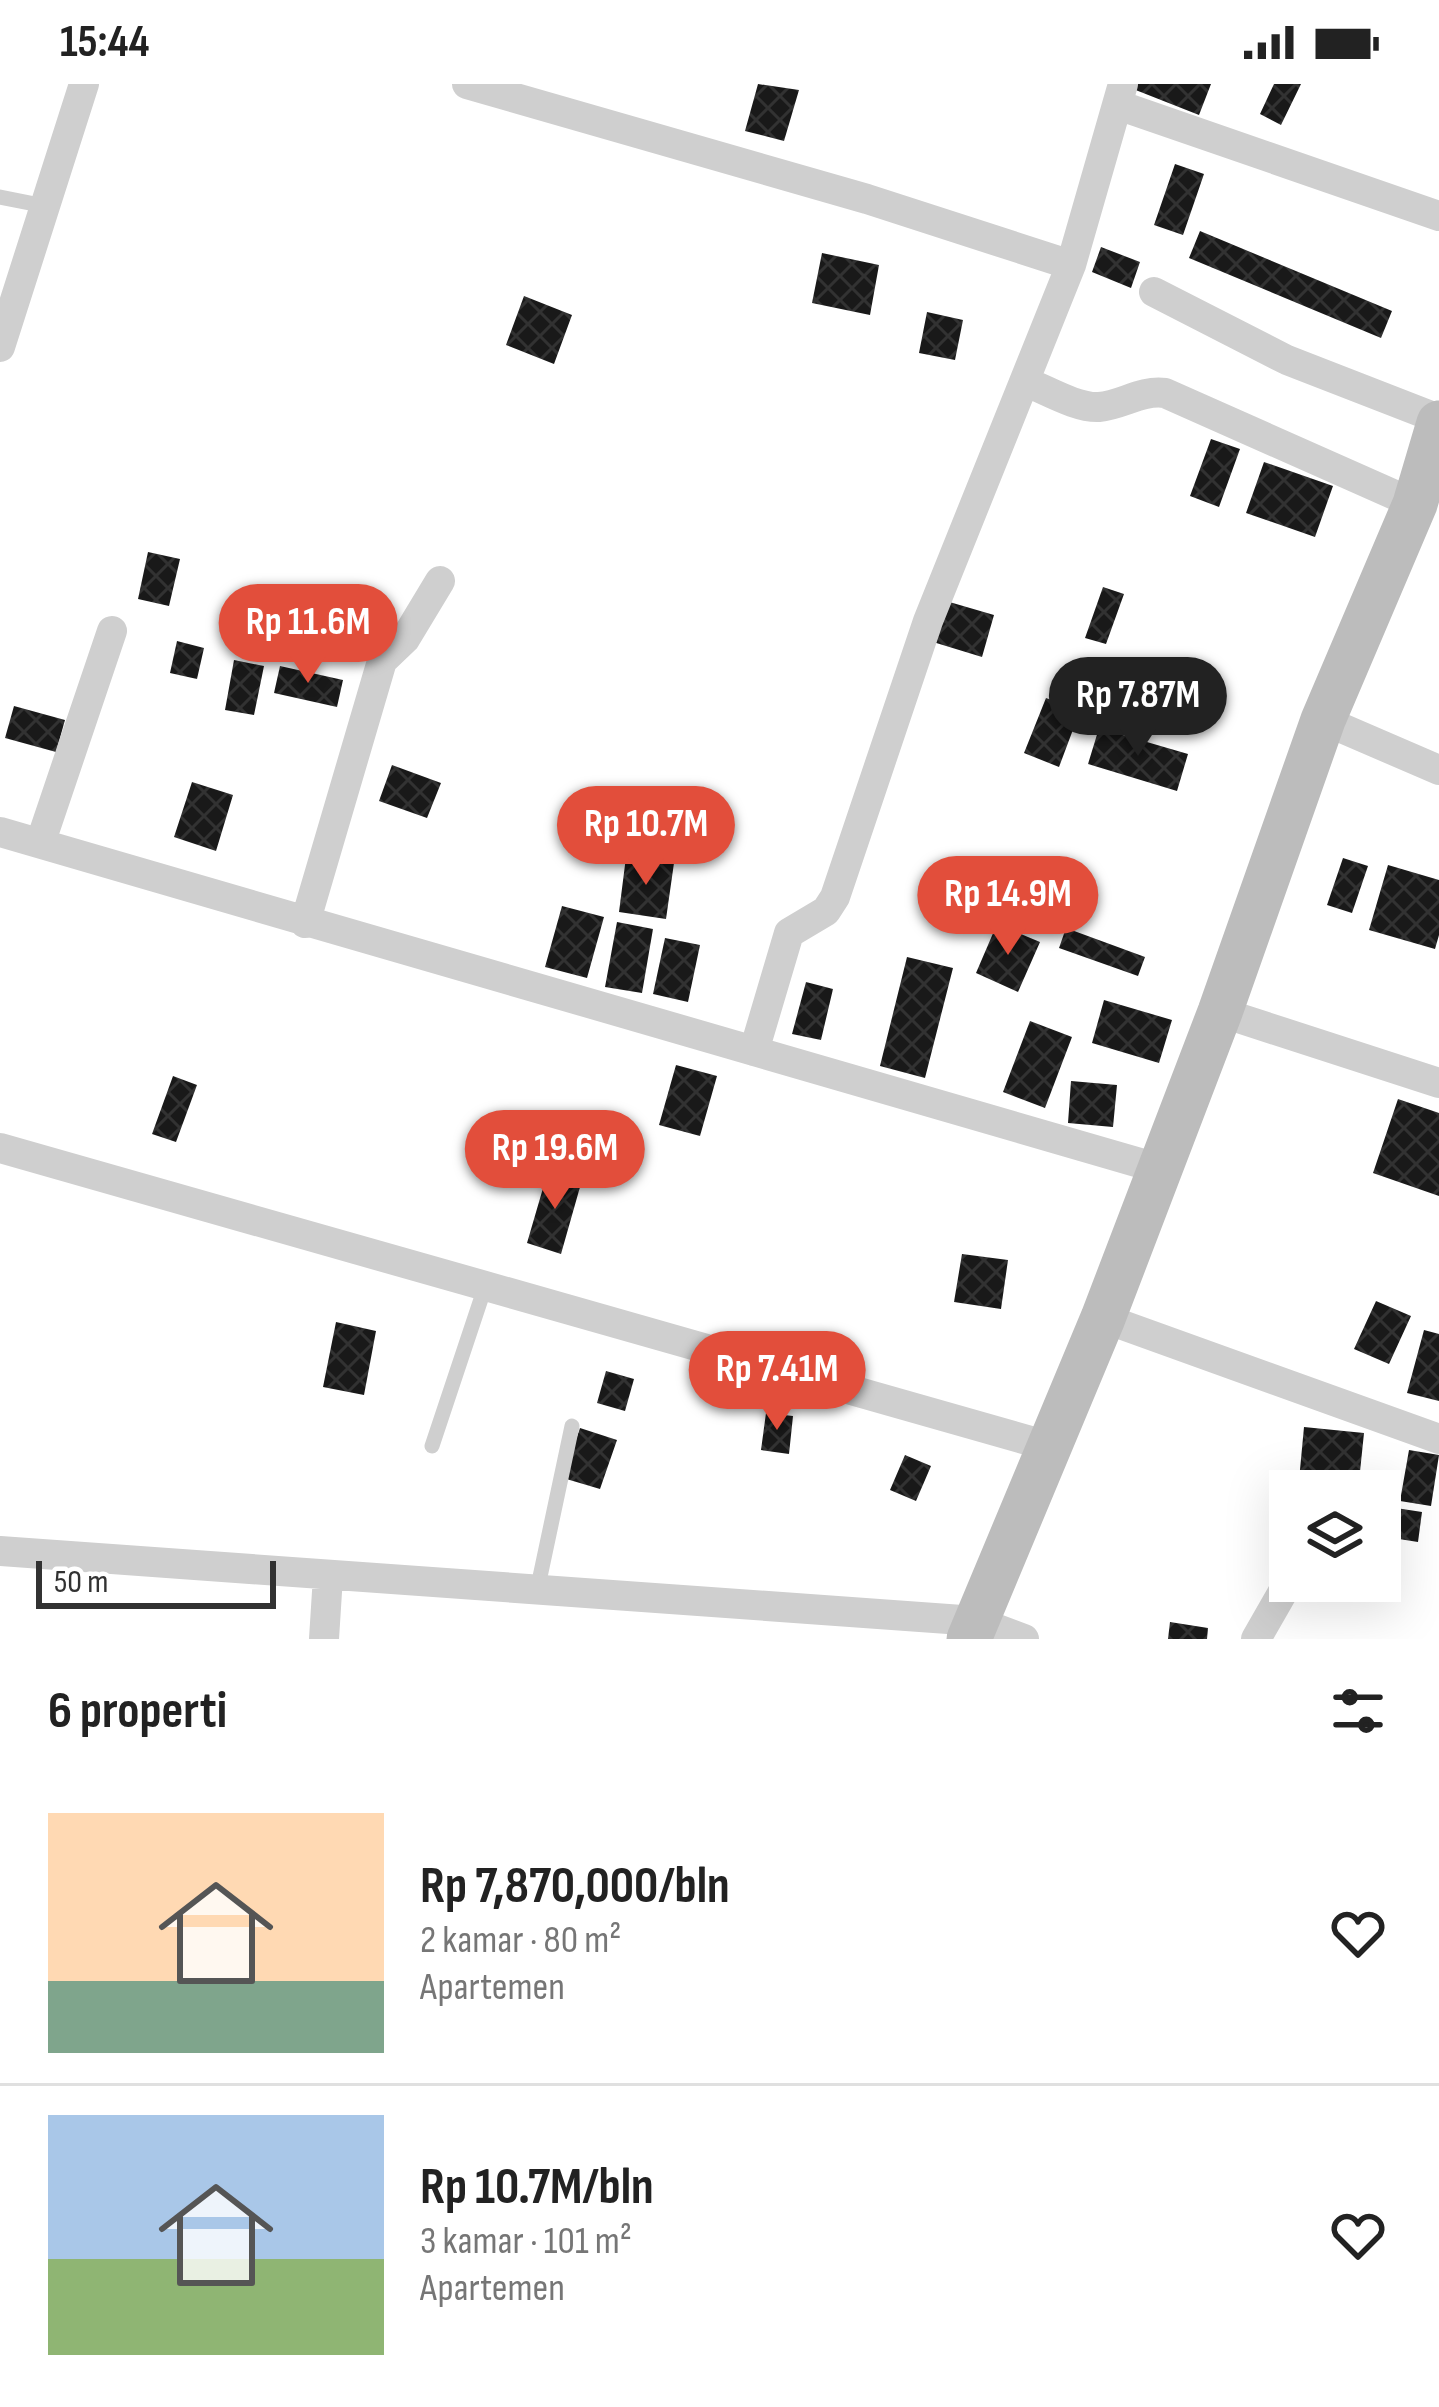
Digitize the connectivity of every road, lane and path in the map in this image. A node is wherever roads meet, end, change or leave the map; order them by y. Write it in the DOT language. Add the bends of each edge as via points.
graph roads {
  1 [pos="84,84"];
  2 [pos="467,84"];
  3 [pos="1114,92"];
  4 [pos="0,197"];
  5 [pos="44,206"];
  6 [pos="1439,216"];
  7 [pos="1071,265"];
  8 [pos="1154,292"];
  9 [pos="0,347"];
  10 [pos="1026,382"];
  11 [pos="1439,421"];
  12 [pos="1415,504"];
  13 [pos="440,581"];
  14 [pos="112,631"];
  15 [pos="1323,720"];
  16 [pos="1439,770"];
  17 [pos="0,832"];
  18 [pos="41,841"];
  19 [pos="305,923"];
  20 [pos="1220,1012"];
  21 [pos="754,1051"];
  22 [pos="1439,1083"];
  23 [pos="0,1148"];
  24 [pos="1157,1168"];
  25 [pos="486,1284"];
  26 [pos="1103,1318"];
  27 [pos="572,1426"];
  28 [pos="1439,1439"];
  29 [pos="432,1446"];
  30 [pos="1048,1446"];
  31 [pos="0,1551"];
  32 [pos="328,1576"];
  33 [pos="537,1591"];
  34 [pos="1277,1602"];
  35 [pos="972,1630"];
  36 [pos="324,1639"];
  37 [pos="1024,1639"];
  38 [pos="1256,1639"];
  1 -- 5 [label="street"];
  2 -- 7 [label="street"];
  3 -- 6 [label="street"];
  3 -- 7 [label="street"];
  4 -- 5 [label="lane"];
  5 -- 9 [label="street"];
  7 -- 10 [label="street"];
  8 -- 11 [label="street" via="1287,360"];
  10 -- 12 [label="street" via="1088,406 1165,393"];
  10 -- 21 [label="street" via="928,621 835,897 789,933"];
  11 -- 12 [label="main road"];
  12 -- 15 [label="main road"];
  13 -- 19 [label="street" via="382,662"];
  14 -- 18 [label="street"];
  15 -- 16 [label="street"];
  15 -- 20 [label="main road"];
  17 -- 18 [label="street"];
  18 -- 19 [label="street"];
  19 -- 21 [label="street"];
  20 -- 22 [label="street"];
  20 -- 24 [label="main road"];
  21 -- 24 [label="street"];
  23 -- 25 [label="street"];
  24 -- 26 [label="main road"];
  25 -- 29 [label="lane"];
  25 -- 30 [label="street"];
  26 -- 28 [label="street"];
  26 -- 30 [label="main road"];
  27 -- 33 [label="lane"];
  30 -- 35 [label="main road"];
  31 -- 32 [label="street"];
  32 -- 33 [label="street"];
  32 -- 36 [label="street"];
  33 -- 35 [label="street"];
  34 -- 38 [label="street"];
  35 -- 37 [label="street"];
}
